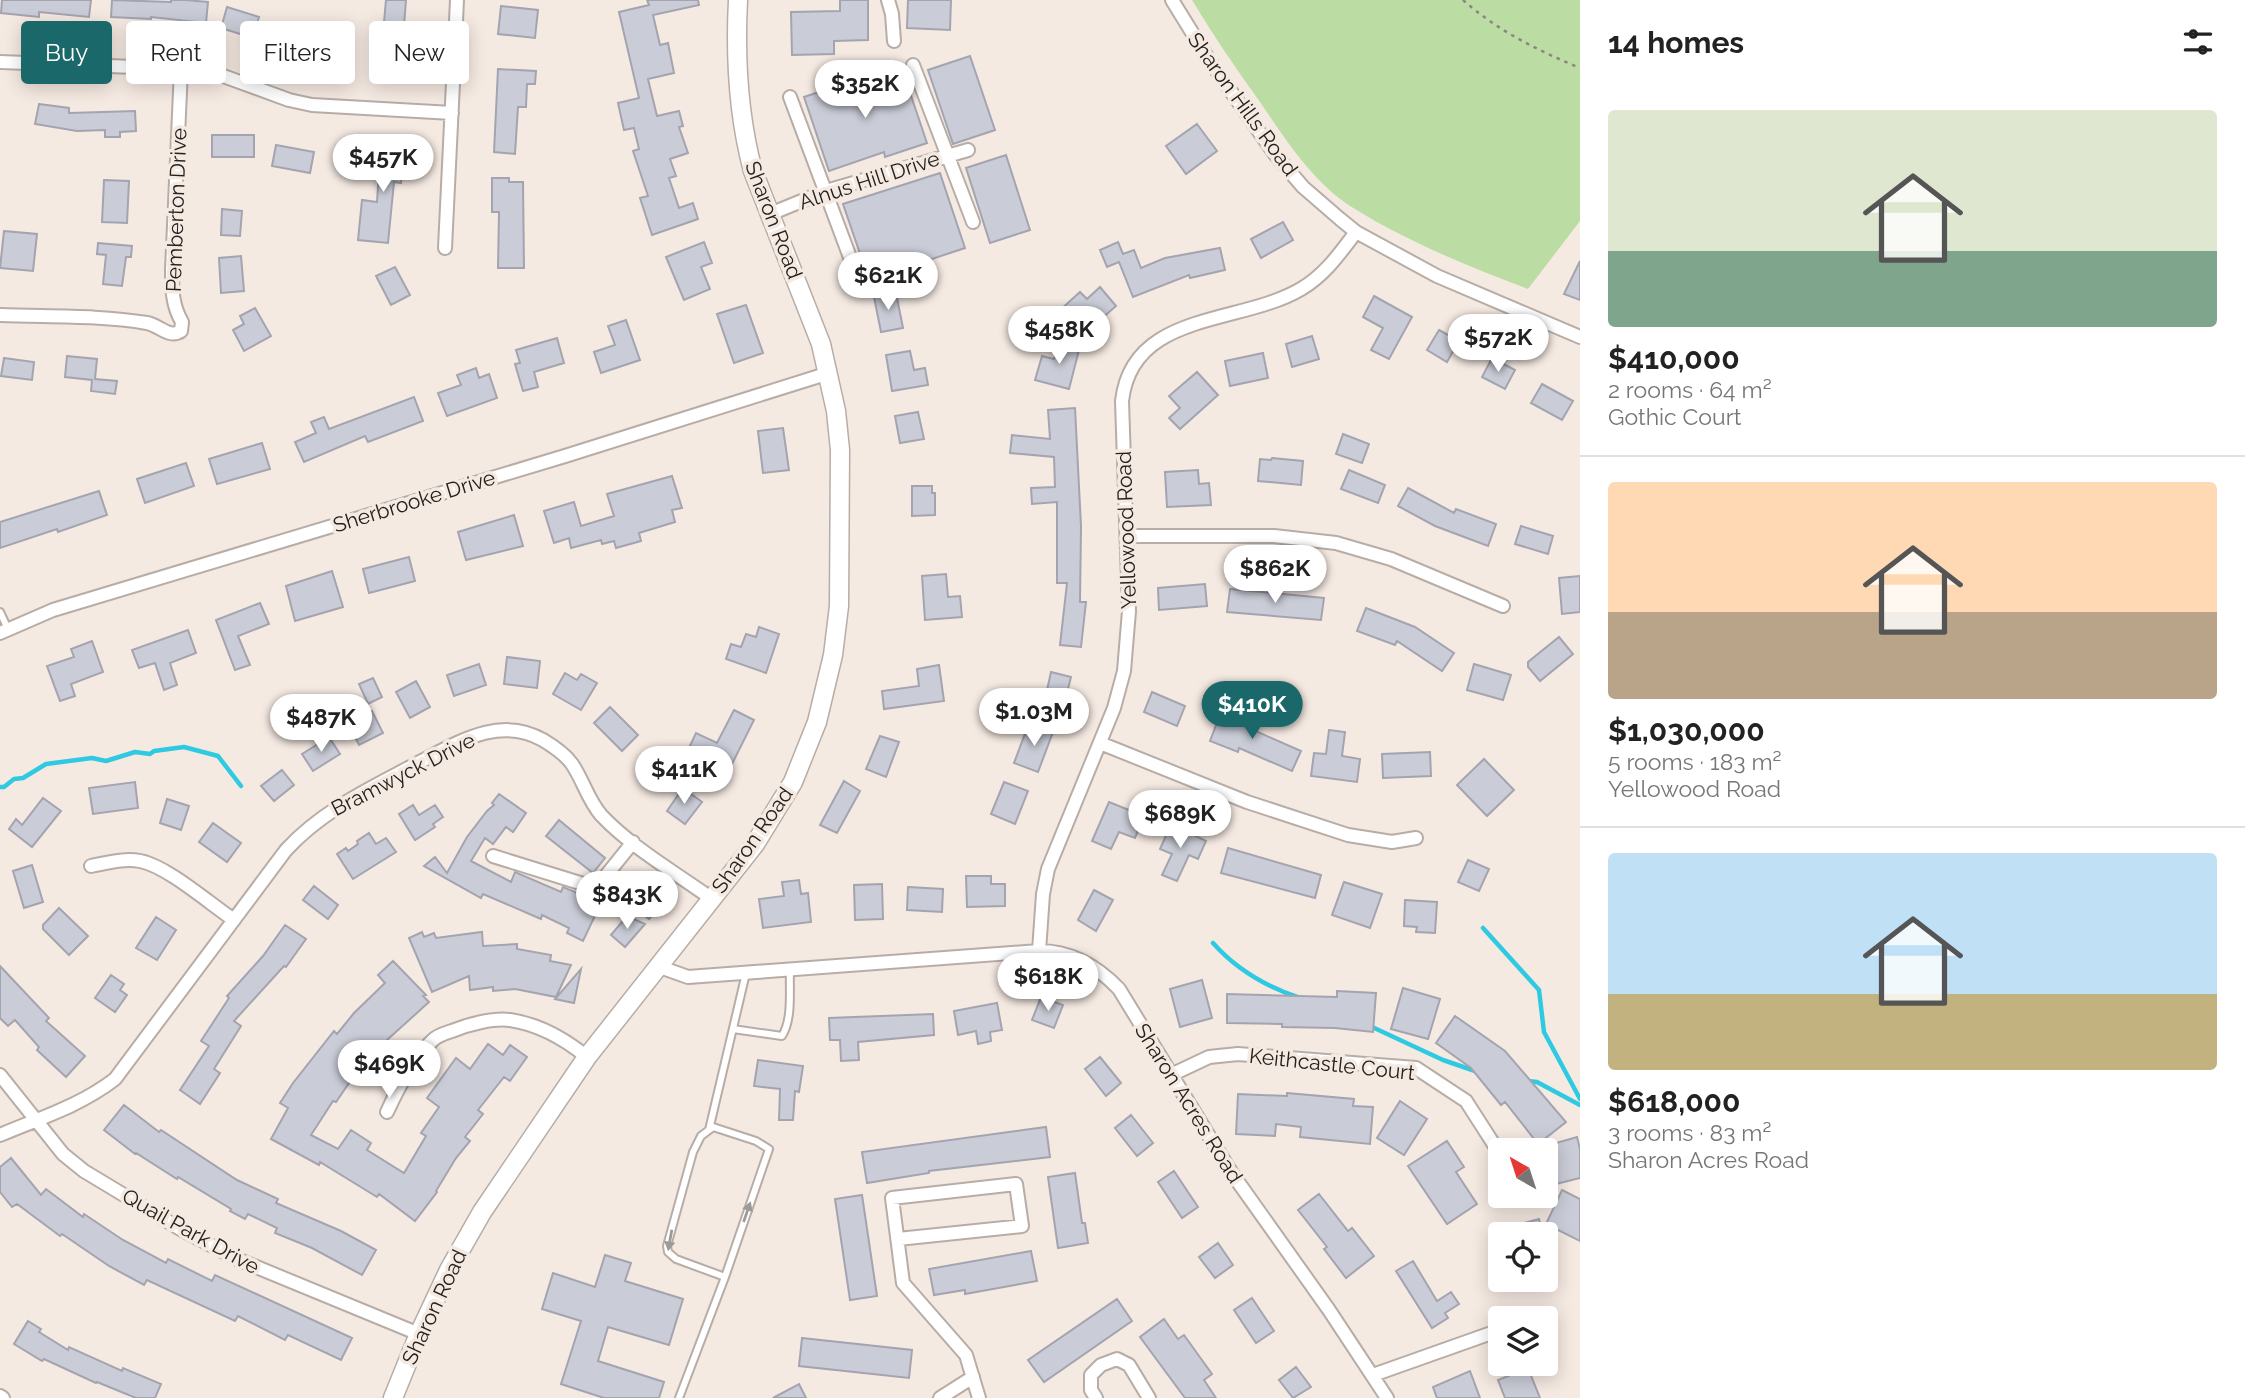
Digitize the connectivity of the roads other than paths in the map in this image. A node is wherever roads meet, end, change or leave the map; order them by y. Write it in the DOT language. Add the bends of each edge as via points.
graph roads {
  1 [pos="457,0"];
  2 [pos="738,0"];
  3 [pos="888,0"];
  4 [pos="1172,0"];
  5 [pos="894,41"];
  6 [pos="0,62"];
  7 [pos="913,65"];
  8 [pos="126,67"];
  9 [pos="226,77"];
  10 [pos="180,84"];
  11 [pos="790,97"];
  12 [pos="452,113"];
  13 [pos="968,150"];
  14 [pos="948,155"];
  15 [pos="826,191"];
  16 [pos="770,214"];
  17 [pos="973,222"];
  18 [pos="1356,232"];
  19 [pos="445,248"];
  20 [pos="854,268"];
  21 [pos="0,315"];
  22 [pos="1580,337"];
  23 [pos="829,373"];
  24 [pos="1127,536"];
  25 [pos="1503,606"];
  26 [pos="0,612"];
  27 [pos="4,631"];
  28 [pos="1100,743"];
  29 [pos="1416,838"];
  30 [pos="634,842"];
  31 [pos="494,856"];
  32 [pos="91,866"];
  33 [pos="712,898"];
  34 [pos="234,920"];
  35 [pos="1039,950"];
  36 [pos="660,967"];
  37 [pos="790,970"];
  38 [pos="746,973"];
  39 [pos="733,1029"];
  40 [pos="587,1057"];
  41 [pos="1173,1074"];
  42 [pos="0,1075"];
  43 [pos="387,1112"];
  44 [pos="36,1119"];
  45 [pos="709,1130"];
  46 [pos="0,1135"];
  47 [pos="1490,1138"];
  48 [pos="898,1239"];
  49 [pos="725,1277"];
  50 [pos="419,1334"];
  51 [pos="1488,1334"];
  52 [pos="1373,1375"];
  53 [pos="973,1377"];
  54 [pos="393,1398"];
  55 [pos="679,1398"];
  56 [pos="940,1398"];
  57 [pos="979,1398"];
  58 [pos="1096,1398"];
  59 [pos="1149,1398"];
  60 [pos="1387,1398"];
  1 -- 12 [label="street"];
  2 -- 16 [label="main road, Sharon Road" via="739,99 753,171"];
  3 -- 5 [label="street"];
  4 -- 18 [label="street, Sharon Hills Road" via="1274,153 1303,187"];
  6 -- 8 [label="street"];
  7 -- 14 [label="street"];
  9 -- 12 [label="street" via="312,105"];
  10 -- 21 [label="street, Pemberton Drive" via="172,270 181,331 169,334 155,324 130,321"];
  11 -- 15 [label="street"];
  12 -- 19 [label="street"];
  13 -- 14 [label="street, Alnus Hill Drive"];
  14 -- 15 [label="street, Alnus Hill Drive"];
  14 -- 17 [label="street"];
  15 -- 16 [label="street, Alnus Hill Drive"];
  15 -- 20 [label="street"];
  16 -- 23 [label="main road, Sharon Road"];
  18 -- 22 [label="street, Sharon Hills Road" via="1437,276"];
  18 -- 24 [label="street, Yellowood Road" via="1329,267 1300,290 1176,330 1158,339 1136,360 1122,401"];
  23 -- 27 [label="street, Sherbrooke Drive" via="52,610"];
  23 -- 33 [label="main road, Sharon Road" via="840,450 841,528 839,606 826,691 806,752 785,796 755,844"];
  24 -- 25 [label="street" via="1274,536 1336,543 1391,559"];
  24 -- 28 [label="street, Yellowood Road" via="1124,671"];
  26 -- 27 [label="lane"];
  28 -- 29 [label="street" via="1247,802 1348,835 1392,842"];
  28 -- 35 [label="street, Yellowood Road" via="1048,869"];
  30 -- 31 [label="street" via="596,888"];
  30 -- 33 [label="street, Bramwyck Drive"];
  30 -- 34 [label="street, Bramwyck Drive" via="599,813 572,765 553,746 518,731 486,731 317,820 286,850"];
  32 -- 34 [label="street" via="123,860 157,866"];
  33 -- 36 [label="main road, Sharon Road"];
  34 -- 44 [label="street, Bramwyck Drive" via="115,1079 76,1105"];
  35 -- 37 [label="street, Sharon Acres Road"];
  35 -- 41 [label="street, Sharon Acres Road" via="1067,954 1108,978"];
  36 -- 38 [label="street, Sharon Acres Road" via="688,977"];
  36 -- 40 [label="main road, Sharon Road"];
  37 -- 38 [label="street, Sharon Acres Road"];
  37 -- 39 [label="lane" via="789,1013 782,1036"];
  38 -- 39 [label="lane"];
  39 -- 45 [label="lane"];
  40 -- 43 [label="street" via="544,1031 510,1020 465,1026 434,1038"];
  40 -- 50 [label="main road, Sharon Road" via="482,1212"];
  41 -- 47 [label="street, Keithcastle Court" via="1209,1057 1238,1054 1416,1068 1466,1101"];
  41 -- 52 [label="street, Sharon Acres Road" via="1231,1172"];
  42 -- 44 [label="street, Quail Park Drive"];
  44 -- 46 [label="street, Bramwyck Drive"];
  44 -- 50 [label="street, Quail Park Drive" via="72,1162 182,1230 273,1275"];
  45 -- 49 [label="lane, one-way" via="693,1152 667,1246 676,1259"];
  49 -- 45 [label="lane, one-way" via="769,1149 756,1140 713,1127"];
  48 -- 48 [label="street" via="892,1198 1016,1184 1022,1226"];
  48 -- 53 [label="street" via="903,1283 966,1355"];
  49 -- 55 [label="lane"];
  50 -- 54 [label="main road, Sharon Road"];
  51 -- 52 [label="street"];
  52 -- 60 [label="street, Sharon Acres Road"];
  53 -- 56 [label="street"];
  53 -- 57 [label="street"];
  58 -- 59 [label="street" via="1091,1375 1117,1359 1129,1365"];
}
